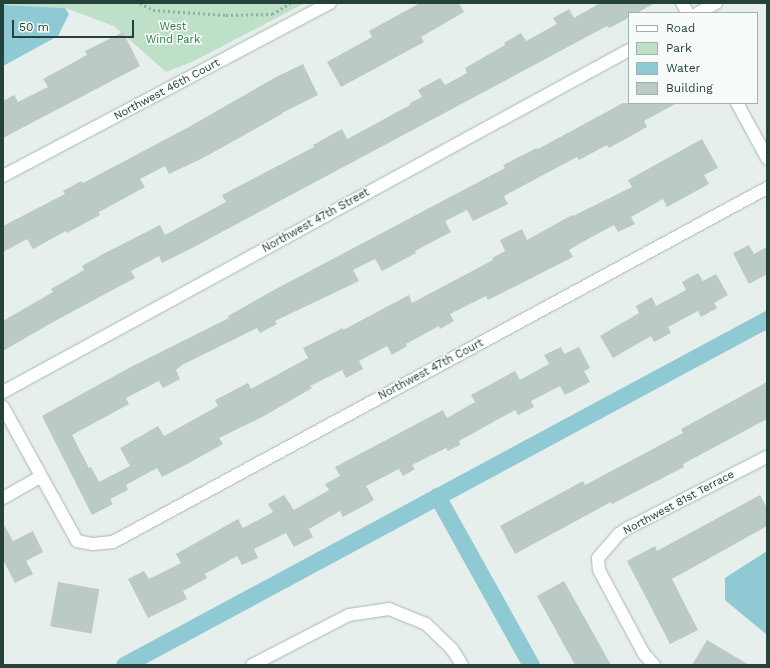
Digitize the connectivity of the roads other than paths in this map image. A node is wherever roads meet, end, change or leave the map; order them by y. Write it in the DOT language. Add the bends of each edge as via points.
graph roads {
  1 [pos="330,3"];
  2 [pos="682,3"];
  3 [pos="716,3"];
  4 [pos="687,12"];
  5 [pos="700,12"];
  6 [pos="628,51"];
  7 [pos="738,104"];
  8 [pos="767,158"];
  9 [pos="3,176"];
  10 [pos="767,188"];
  11 [pos="3,392"];
  12 [pos="3,407"];
  13 [pos="767,458"];
  14 [pos="40,478"];
  15 [pos="3,498"];
  16 [pos="252,665"];
  17 [pos="462,665"];
  18 [pos="654,665"];
  1 -- 9 [label="street, Northwest 46th Court"];
  2 -- 4 [label="street"];
  3 -- 5 [label="street"];
  6 -- 11 [label="street, Northwest 47th Street"];
  7 -- 8 [label="street"];
  10 -- 14 [label="street, Northwest 47th Court" via="113,542 76,542"];
  12 -- 14 [label="street"];
  13 -- 18 [label="street, Northwest 81st Terrace" via="628,528 598,558 599,570 644,654"];
  14 -- 15 [label="street"];
  16 -- 17 [label="street" via="348,615 389,609 426,624 452,649"];
}
